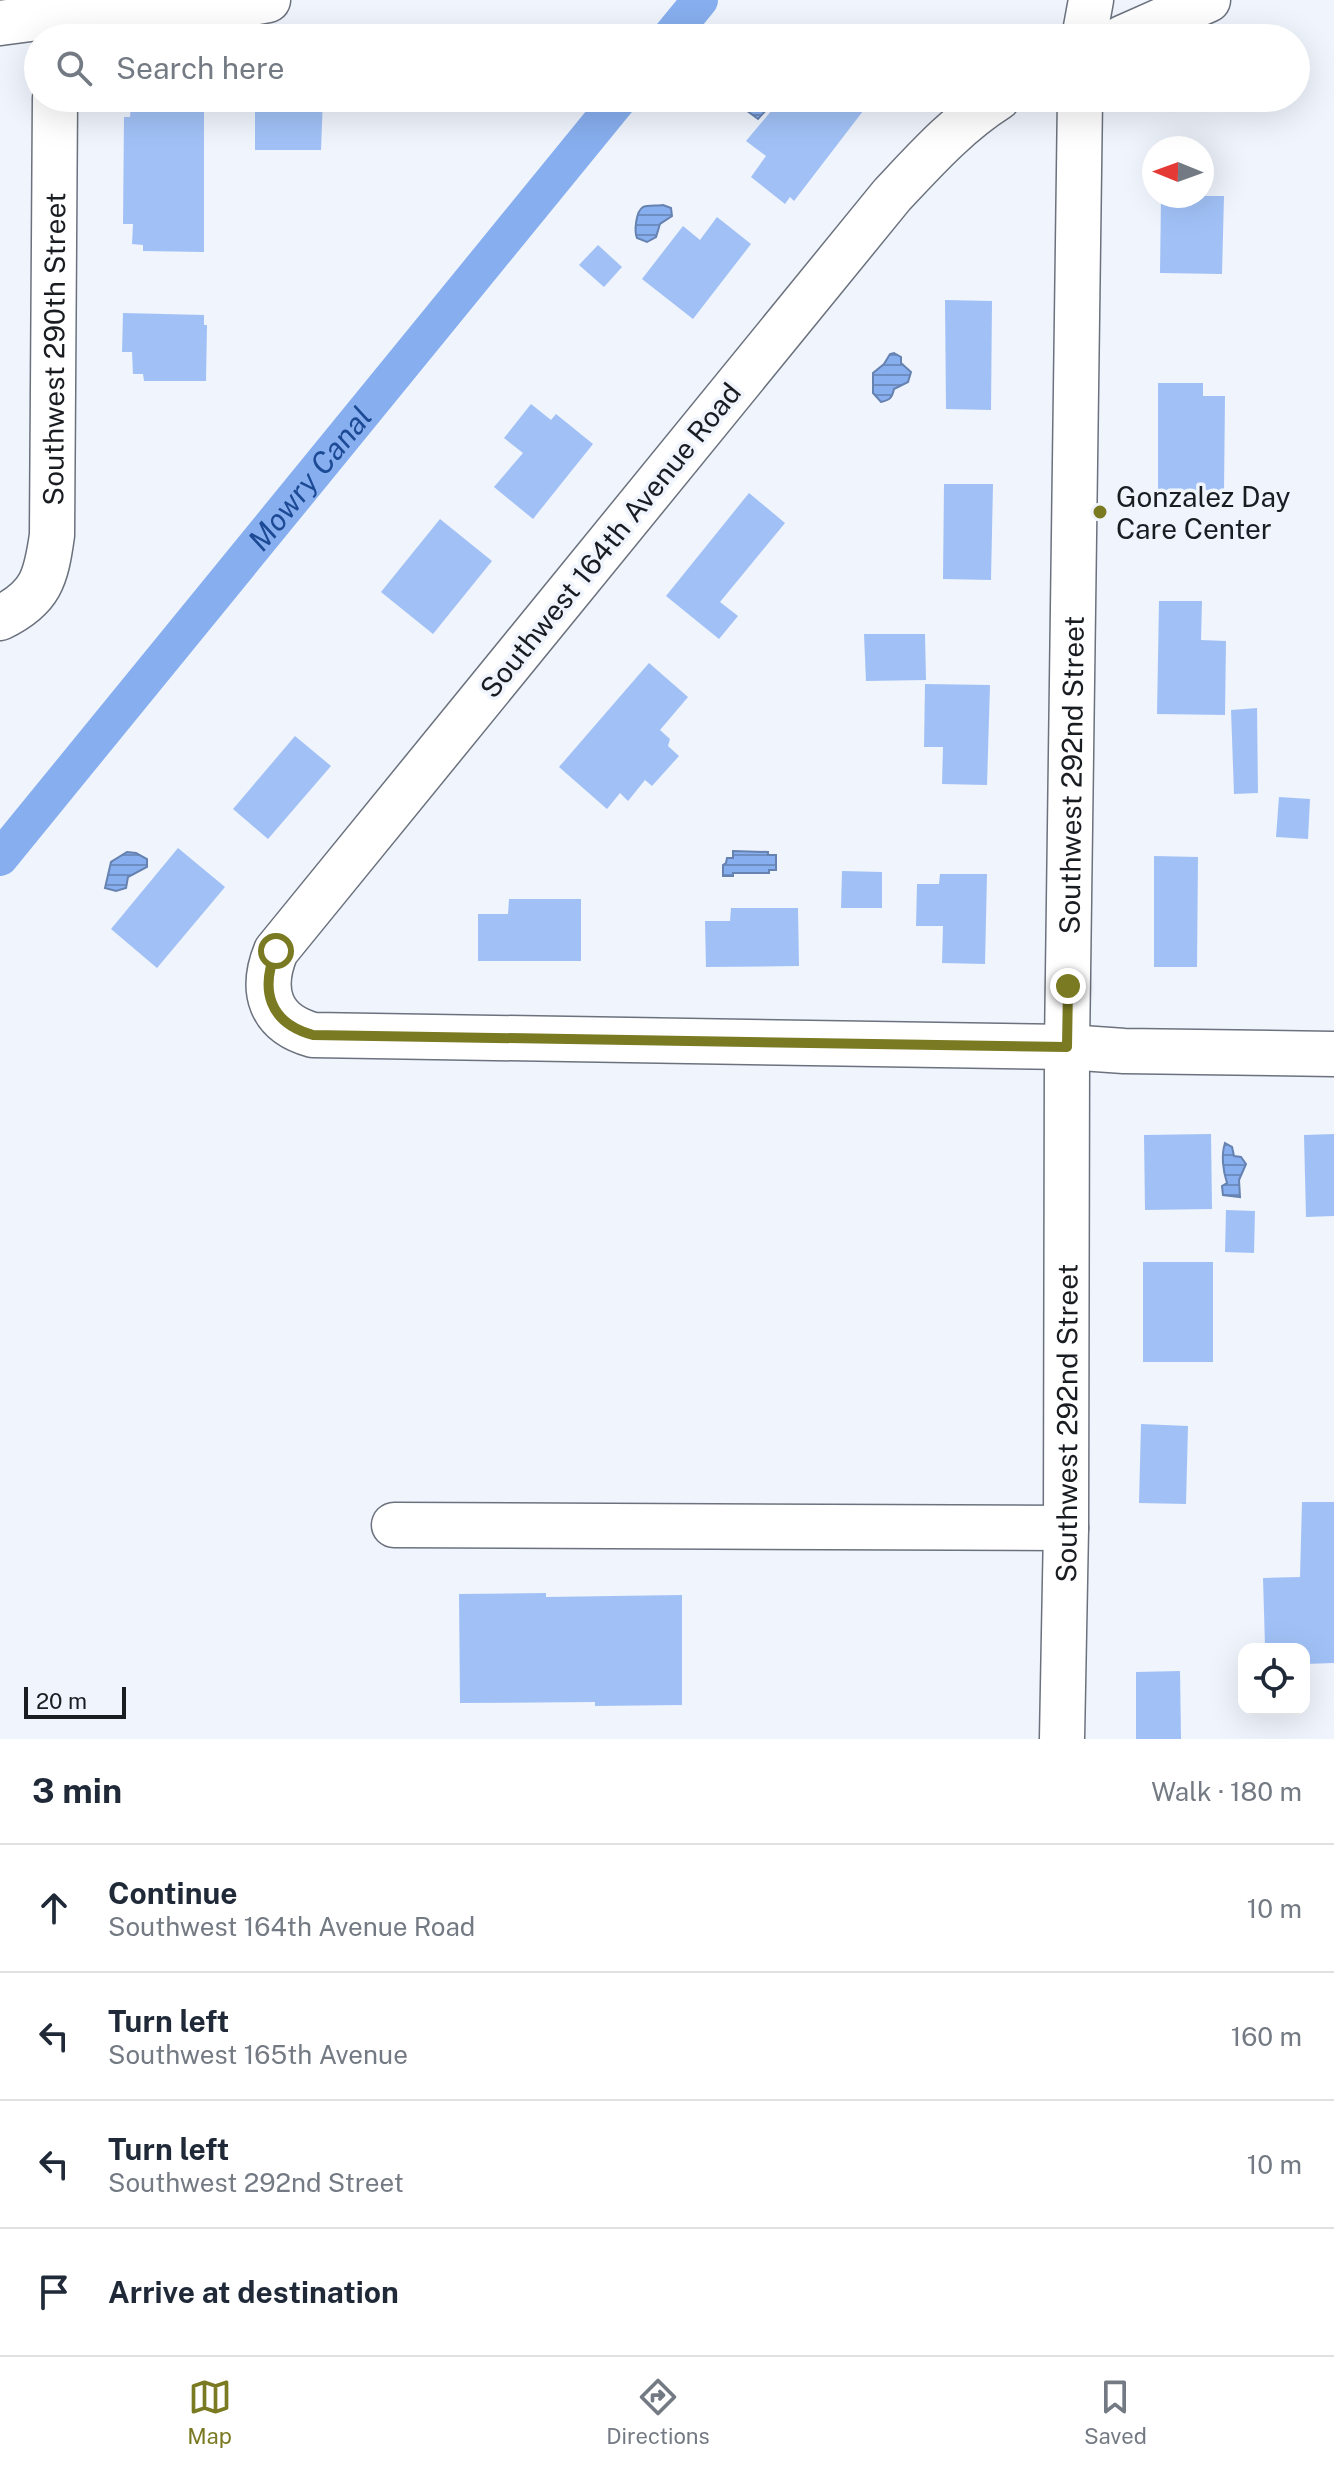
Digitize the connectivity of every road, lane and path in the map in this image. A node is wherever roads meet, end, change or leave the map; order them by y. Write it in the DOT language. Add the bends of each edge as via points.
graph roads {
  1 [pos="268,0"];
  2 [pos="1091,0"];
  3 [pos="1208,0"];
  4 [pos="47,18"];
  5 [pos="0,23"];
  6 [pos="1087,24"];
  7 [pos="1154,24"];
  8 [pos="55,112"];
  9 [pos="978,112"];
  10 [pos="1080,112"];
  11 [pos="17,606"];
  12 [pos="1067,1047"];
  13 [pos="1334,1054"];
  14 [pos="394,1525"];
  15 [pos="1066,1528"];
  16 [pos="1062,1739"];
  1 -- 4 [label="street" via="207,11 83,12"];
  2 -- 6 [label="street"];
  3 -- 7 [label="street"];
  4 -- 5 [label="street"];
  8 -- 11 [label="street, Southwest 290th Street" via="52,535 45,573"];
  9 -- 12 [label="street, Southwest 164th Avenue Road" via="892,195 276,951 269,996 285,1023 313,1035"];
  10 -- 12 [label="street, Southwest 292nd Street"];
  12 -- 13 [label="street"];
  12 -- 15 [label="street, Southwest 292nd Street"];
  14 -- 15 [label="street"];
  15 -- 16 [label="street, Southwest 292nd Street"];
}
